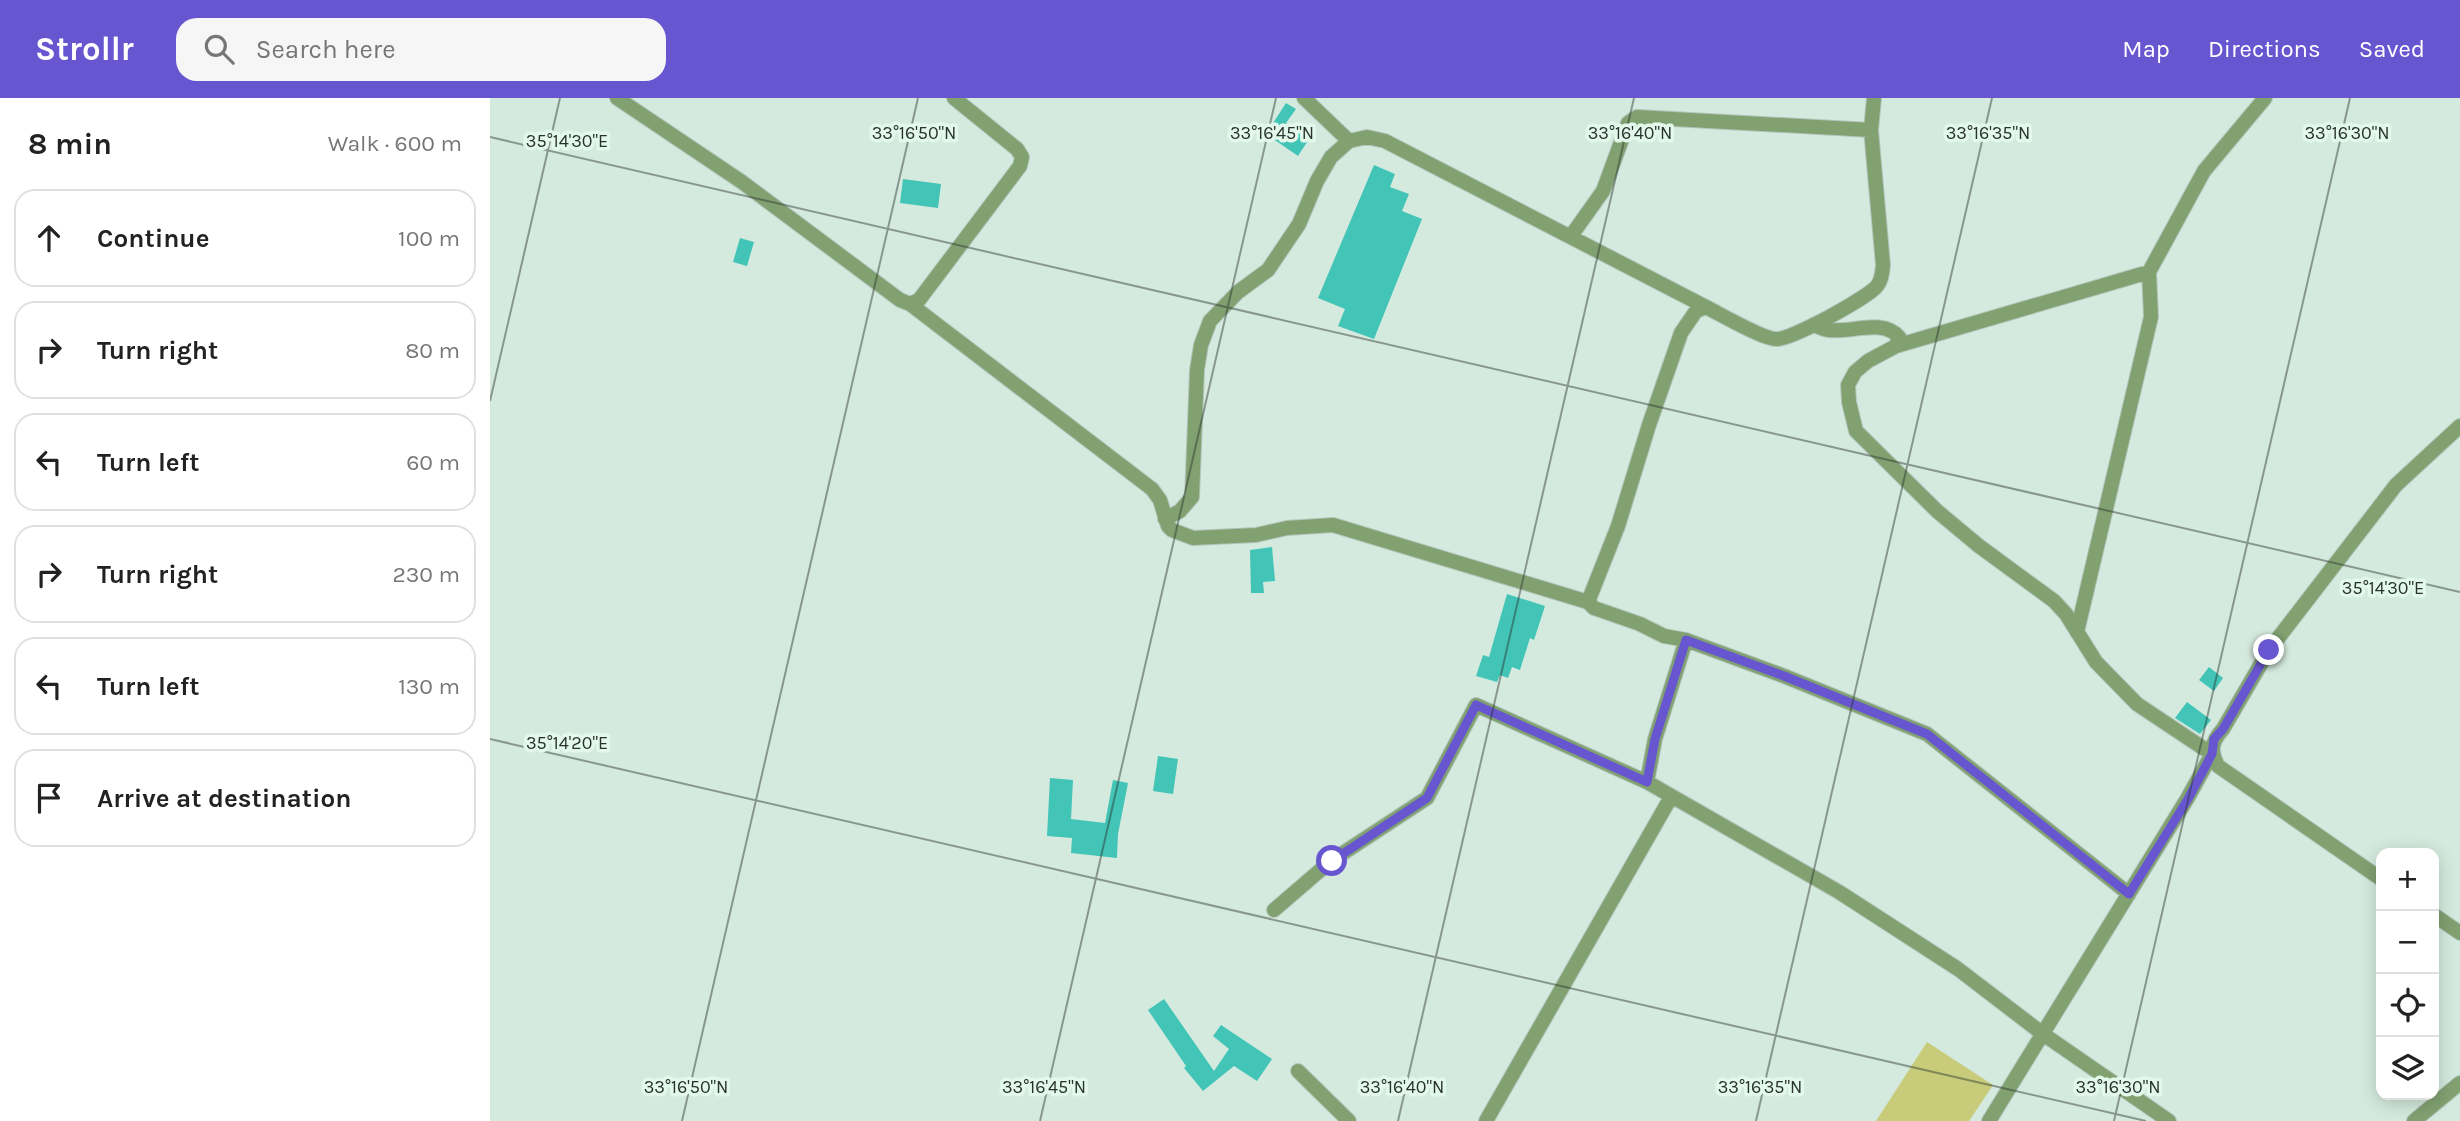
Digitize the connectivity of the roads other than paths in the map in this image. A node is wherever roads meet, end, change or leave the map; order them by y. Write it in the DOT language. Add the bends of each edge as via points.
graph roads {
  1 [pos="617,98"];
  2 [pos="954,98"];
  3 [pos="1304,98"];
  4 [pos="1874,98"];
  5 [pos="2265,98"];
  6 [pos="1871,130"];
  7 [pos="1349,141"];
  8 [pos="1571,236"];
  9 [pos="2148,272"];
  10 [pos="910,304"];
  11 [pos="1706,307"];
  12 [pos="1813,325"];
  13 [pos="1896,346"];
  14 [pos="2460,426"];
  15 [pos="1165,519"];
  16 [pos="1588,602"];
  17 [pos="2077,632"];
  18 [pos="1686,640"];
  19 [pos="2212,754"];
  20 [pos="1647,782"];
  21 [pos="1671,797"];
  22 [pos="2376,876"];
  23 [pos="2129,894"];
  24 [pos="1274,910"];
  25 [pos="2439,918"];
  26 [pos="2460,933"];
  27 [pos="2043,1034"];
  28 [pos="1298,1070"];
  29 [pos="2460,1083"];
  30 [pos="2425,1118"];
  31 [pos="1349,1121"];
  32 [pos="1486,1121"];
  33 [pos="1989,1121"];
  34 [pos="2169,1121"];
  1 -- 10 [label="street"];
  2 -- 10 [label="street" via="1022,157 1020,166 919,300"];
  3 -- 7 [label="street"];
  4 -- 6 [label="street"];
  5 -- 9 [label="street" via="2204,172"];
  6 -- 8 [label="street" via="1637,117 1628,123 1603,191"];
  6 -- 12 [label="street" via="1881,279 1875,288"];
  7 -- 8 [label="street" via="1367,137 1385,141"];
  7 -- 15 [label="street" via="1331,157 1299,224 1268,270 1210,321 1197,370 1192,497 1181,511"];
  8 -- 11 [label="street"];
  9 -- 13 [label="street"];
  9 -- 17 [label="street" via="2151,317"];
  10 -- 15 [label="street" via="1152,489"];
  11 -- 12 [label="street" via="1775,340"];
  11 -- 16 [label="street" via="1696,311 1681,333 1618,526"];
  12 -- 13 [label="street" via="1829,330 1884,328 1899,337"];
  13 -- 17 [label="street" via="1868,361 1848,385 1856,431 1937,511 2054,601"];
  14 -- 19 [label="street" via="2396,485 2269,650 2214,739"];
  15 -- 16 [label="street" via="1172,530 1193,538 1333,526"];
  16 -- 18 [label="street" via="1664,636"];
  17 -- 19 [label="street" via="2096,662 2137,704"];
  18 -- 20 [label="street" via="1655,739"];
  18 -- 23 [label="street" via="1927,734"];
  19 -- 22 [label="street" via="2236,781"];
  19 -- 23 [label="street"];
  20 -- 21 [label="street"];
  20 -- 24 [label="street" via="1476,705 1427,798 1332,861"];
  21 -- 27 [label="street" via="1839,892 1958,969"];
  21 -- 32 [label="street"];
  23 -- 27 [label="street"];
  25 -- 26 [label="street"];
  27 -- 33 [label="street"];
  27 -- 34 [label="street"];
  28 -- 31 [label="street"];
  29 -- 30 [label="street"];
}
